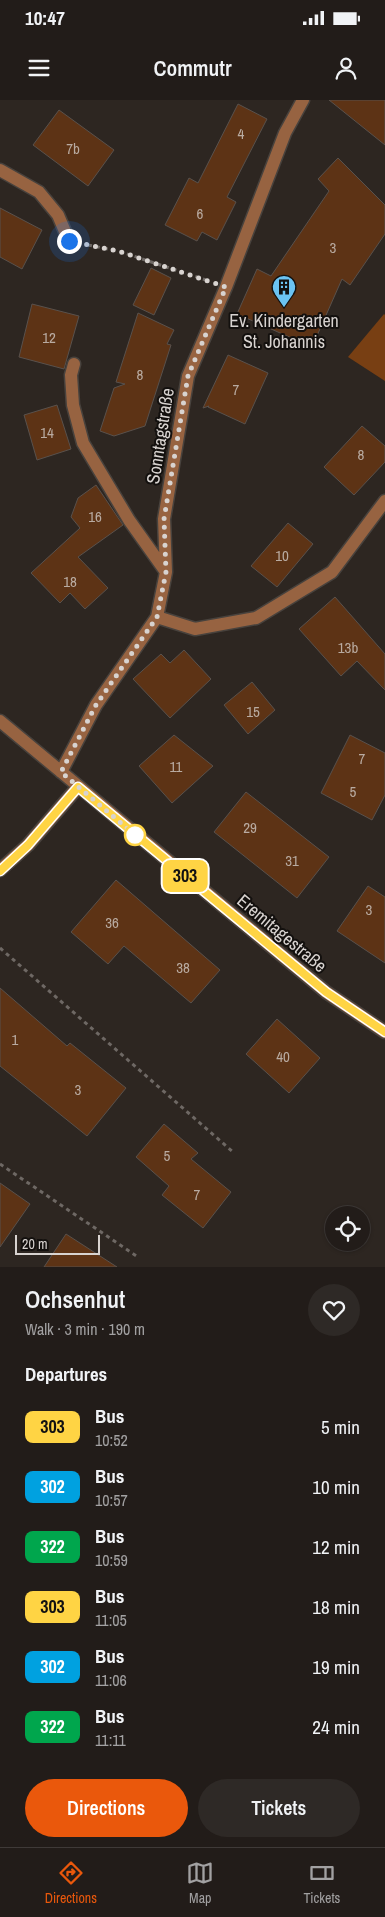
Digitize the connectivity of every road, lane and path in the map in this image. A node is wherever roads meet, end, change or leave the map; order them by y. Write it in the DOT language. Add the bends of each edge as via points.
graph roads {
  1 [pos="303,100"];
  2 [pos="0,170"];
  3 [pos="69,241"];
  4 [pos="226,287"];
  5 [pos="74,364"];
  6 [pos="385,501"];
  7 [pos="166,572"];
  8 [pos="157,617"];
  9 [pos="0,721"];
  10 [pos="61,772"];
  11 [pos="78,787"];
  12 [pos="0,870"];
  13 [pos="0,948"];
  14 [pos="385,1032"];
  15 [pos="233,1152"];
  16 [pos="0,1164"];
  17 [pos="138,1257"];
  1 -- 4 [label="street, Sonntagstraße" via="285,133"];
  2 -- 3 [label="street" via="39,192 58,215"];
  3 -- 4 [label="path" via="118,251"];
  4 -- 7 [label="street, Sonntagstraße" via="188,376 164,519"];
  5 -- 7 [label="street" via="71,375 73,405 83,443 129,520"];
  6 -- 8 [label="street" via="332,572 256,618 195,629"];
  7 -- 8 [label="street, Sonntagstraße"];
  8 -- 10 [label="street, Sonntagstraße" via="96,705"];
  9 -- 10 [label="street, Eremitagestraße"];
  10 -- 11 [label="street, Eremitagestraße"];
  11 -- 12 [label="street" via="28,845"];
  11 -- 14 [label="street, Eremitagestraße" via="326,992"];
  13 -- 15 [label="path"];
  16 -- 17 [label="path"];
}
